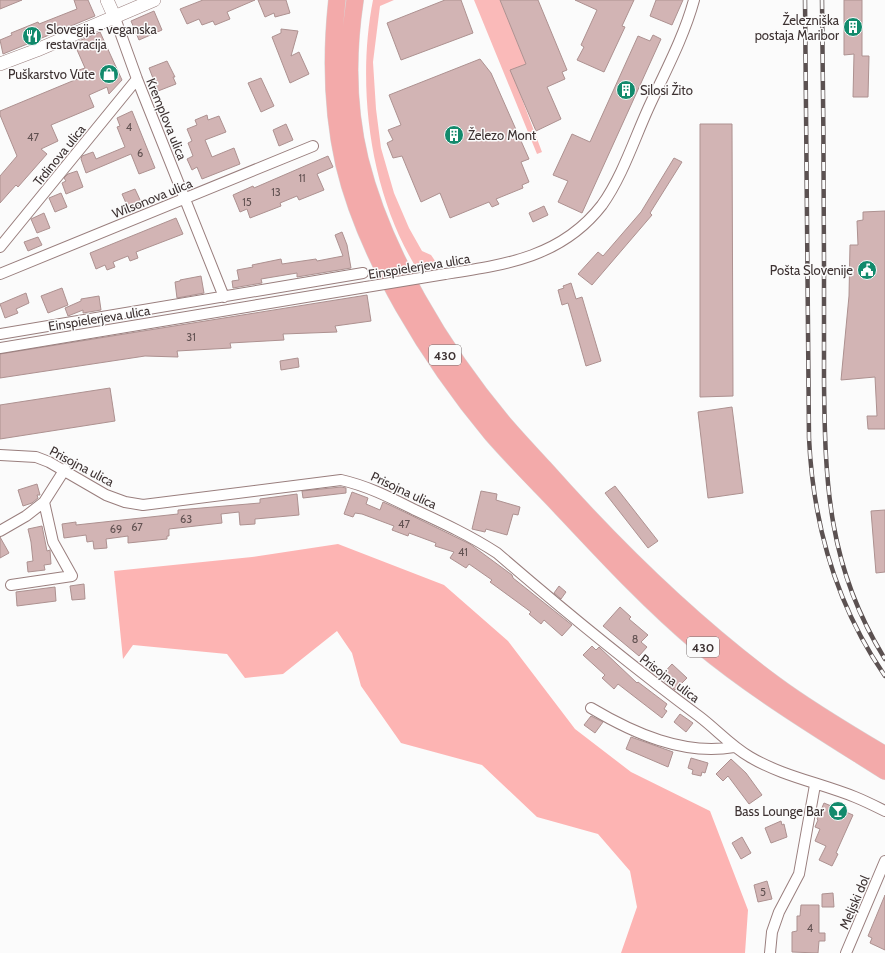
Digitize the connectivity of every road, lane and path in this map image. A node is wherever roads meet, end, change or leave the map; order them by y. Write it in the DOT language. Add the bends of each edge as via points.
graph roads {
  1 [pos="107,0"];
  2 [pos="154,0"];
  3 [pos="337,0"];
  4 [pos="347,0"];
  5 [pos="355,0"];
  6 [pos="363,0"];
  7 [pos="694,0"];
  8 [pos="114,18"];
  9 [pos="349,18"];
  10 [pos="0,64"];
  11 [pos="137,79"];
  12 [pos="314,146"];
  13 [pos="185,199"];
  14 [pos="0,247"];
  15 [pos="363,273"];
  16 [pos="0,274"];
  17 [pos="224,297"];
  18 [pos="0,334"];
  19 [pos="0,348"];
  20 [pos="0,455"];
  21 [pos="537,460"];
  22 [pos="65,470"];
  23 [pos="547,492"];
  24 [pos="44,502"];
  25 [pos="0,532"];
  26 [pos="11,585"];
  27 [pos="591,708"];
  28 [pos="734,747"];
  29 [pos="885,755"];
  30 [pos="885,771"];
  31 [pos="815,785"];
  32 [pos="885,811"];
  33 [pos="885,862"];
  34 [pos="770,953"];
  35 [pos="846,953"];
  1 -- 8 [label="street"];
  2 -- 8 [label="street"];
  3 -- 23 [label="highway" via="332,56 337,125 350,186 372,242 406,312 451,381 492,434"];
  4 -- 9 [label="highway, 430"];
  5 -- 9 [label="highway, 430"];
  6 -- 21 [label="highway" via="359,53 361,106 374,176 390,219 434,309 464,357"];
  7 -- 19 [label="street, Einspielerjeva ulica, bridge" via="616,181 602,204 588,220 560,242 523,260 504,265"];
  8 -- 10 [label="street"];
  8 -- 11 [label="street, Kremplova ulica"];
  9 -- 21 [label="highway, 430" via="349,74 355,134 366,180 387,236 442,338 503,423"];
  9 -- 23 [label="highway, 430" via="341,56 345,118 359,184 380,239 415,309 436,342"];
  11 -- 13 [label="street, Kremplova ulica"];
  11 -- 14 [label="street, Trdinova ulica"];
  12 -- 13 [label="street, Wilsonova ulica"];
  13 -- 16 [label="street, Wilsonova ulica"];
  13 -- 17 [label="street, Kremplova ulica"];
  15 -- 17 [label="street, Einspielerjeva ulica"];
  17 -- 18 [label="street, Einspielerjeva ulica"];
  20 -- 22 [label="street, Prisojna ulica" via="36,457"];
  21 -- 29 [label="highway, 430" via="647,578 712,635 776,686"];
  22 -- 24 [label="street"];
  22 -- 28 [label="street, Prisojna ulica" via="106,495 143,505 341,480 358,483 380,492 476,539 497,553"];
  23 -- 30 [label="highway, 430" via="596,547 699,644 767,695"];
  24 -- 25 [label="street"];
  24 -- 26 [label="street" via="53,542 72,576"];
  27 -- 28 [label="street" via="612,720 667,742 696,749 718,750"];
  28 -- 31 [label="street, Prisojna ulica" via="768,767"];
  31 -- 32 [label="street, Prisojna ulica" via="854,797"];
  31 -- 34 [label="street" via="799,874 779,912 772,932"];
  33 -- 35 [label="street, Meljski dol"];
}
